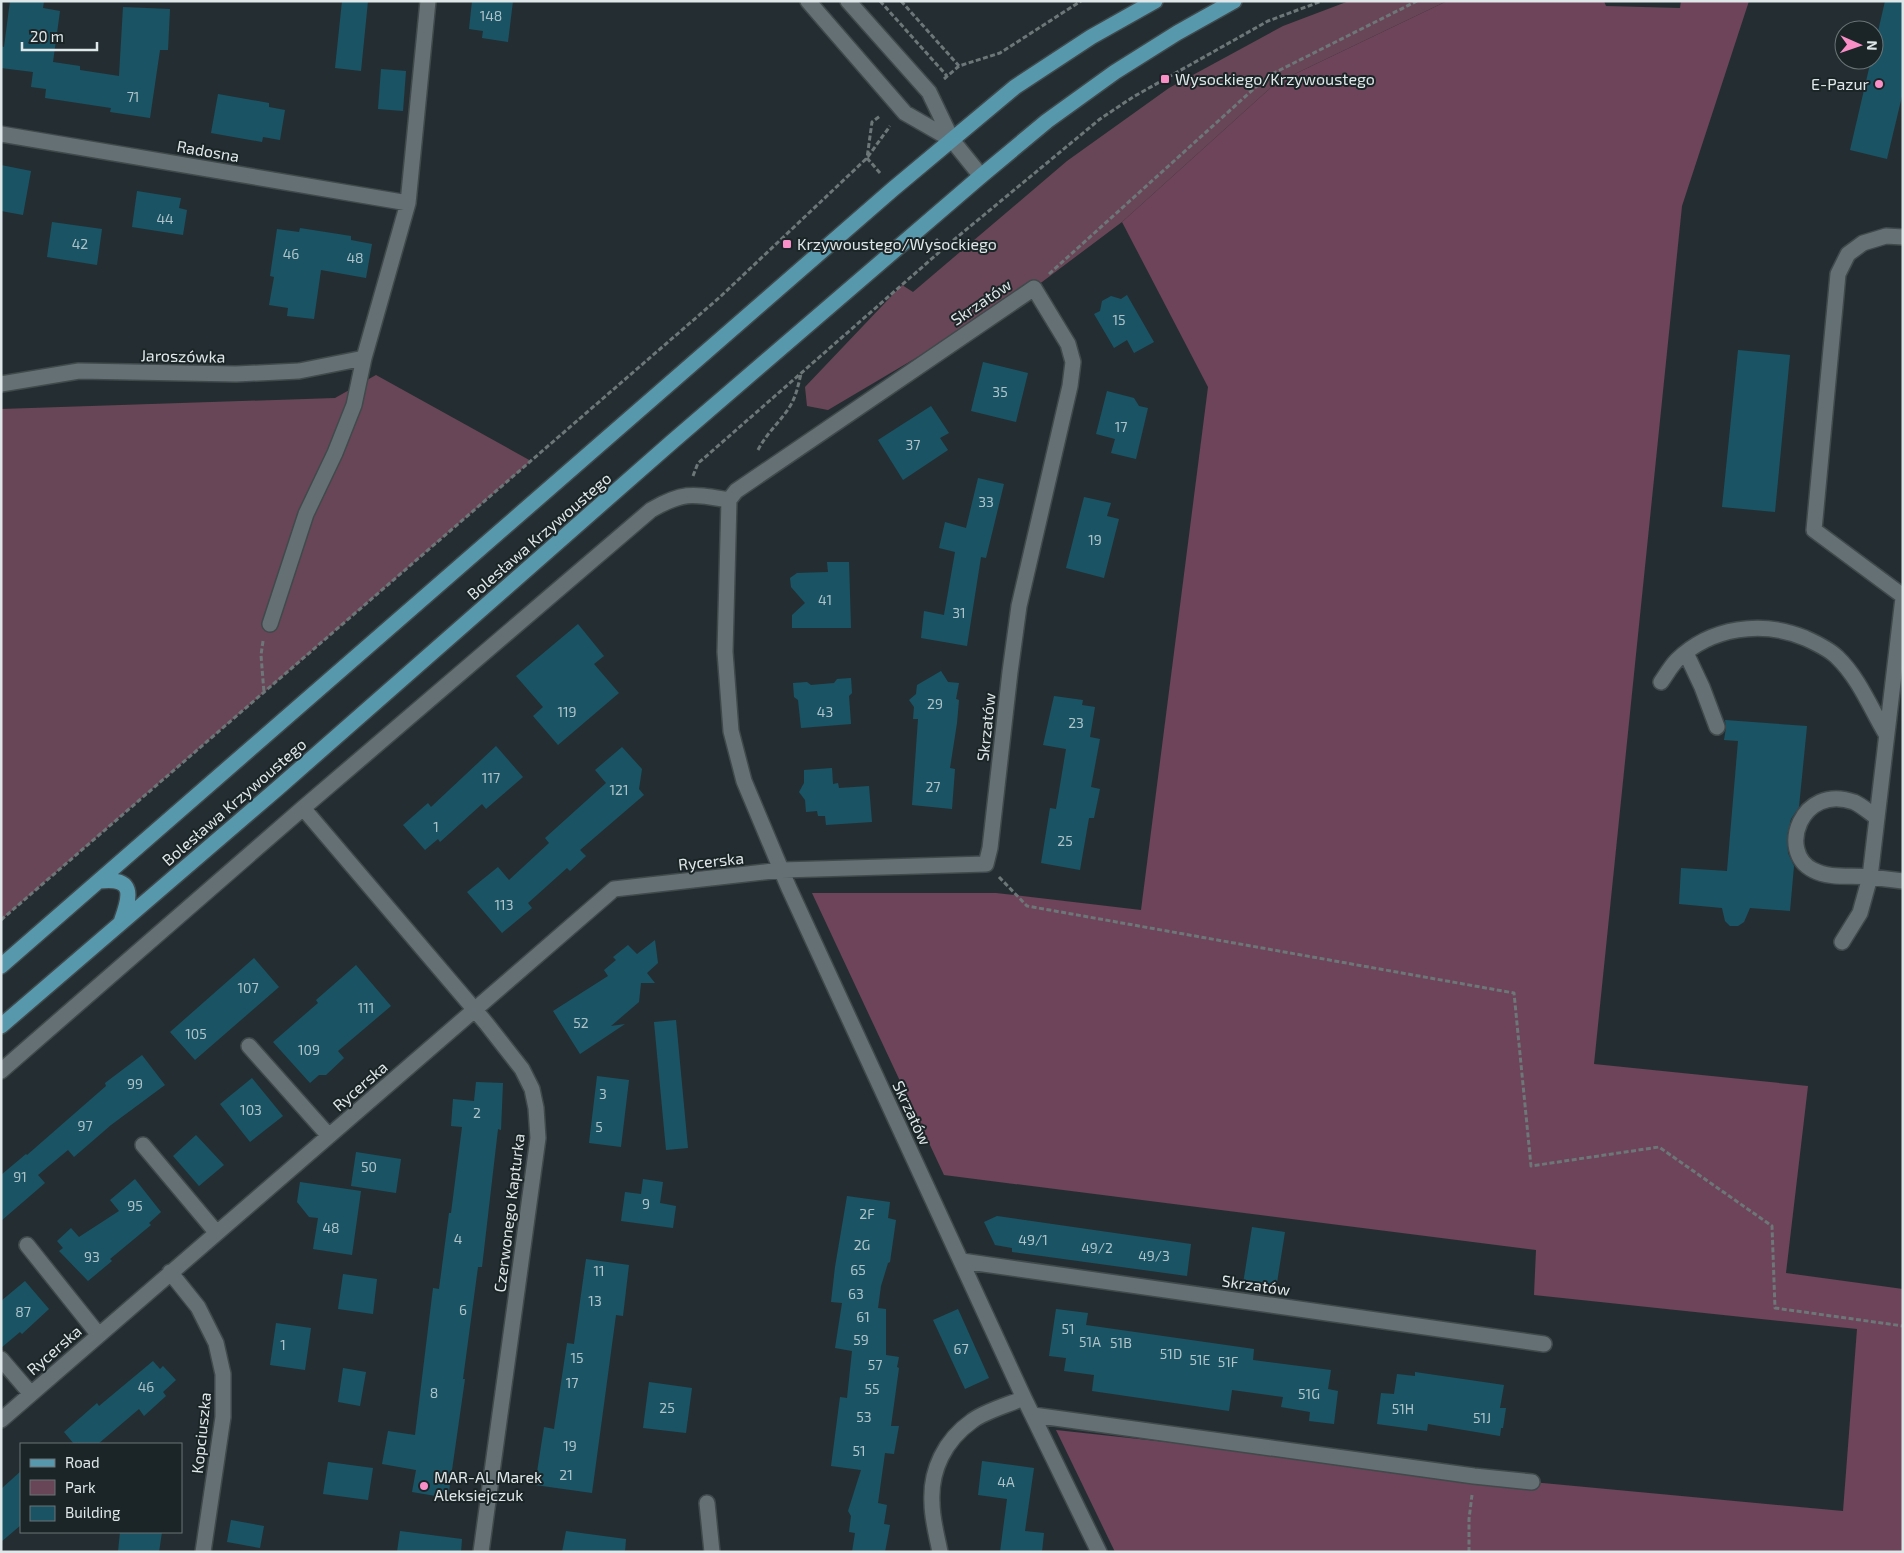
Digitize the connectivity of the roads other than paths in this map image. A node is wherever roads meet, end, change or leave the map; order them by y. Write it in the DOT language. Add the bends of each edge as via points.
graph roads {
  1 [pos="428,1"];
  2 [pos="808,1"];
  3 [pos="848,1"];
  4 [pos="1155,1"];
  5 [pos="1234,1"];
  6 [pos="1,134"];
  7 [pos="952,140"];
  8 [pos="981,176"];
  9 [pos="408,203"];
  10 [pos="1903,237"];
  11 [pos="364,358"];
  12 [pos="1,384"];
  13 [pos="729,500"];
  14 [pos="1903,597"];
  15 [pos="270,624"];
  16 [pos="1686,653"];
  17 [pos="1661,682"];
  18 [pos="1716,726"];
  19 [pos="1886,734"];
  20 [pos="303,808"];
  21 [pos="1876,817"];
  22 [pos="782,870"];
  23 [pos="1870,877"];
  24 [pos="99,881"];
  25 [pos="1903,881"];
  26 [pos="120,923"];
  27 [pos="1842,942"];
  28 [pos="1,966"];
  29 [pos="475,1010"];
  30 [pos="1,1026"];
  31 [pos="249,1046"];
  32 [pos="1,1071"];
  33 [pos="329,1136"];
  34 [pos="143,1145"];
  35 [pos="216,1232"];
  36 [pos="26,1245"];
  37 [pos="962,1261"];
  38 [pos="170,1272"];
  39 [pos="98,1334"];
  40 [pos="1544,1344"];
  41 [pos="1,1359"];
  42 [pos="30,1394"];
  43 [pos="1024,1398"];
  44 [pos="1033,1415"];
  45 [pos="1,1420"];
  46 [pos="1532,1482"];
  47 [pos="707,1503"];
  48 [pos="203,1552"];
  49 [pos="481,1552"];
  50 [pos="712,1552"];
  51 [pos="940,1552"];
  52 [pos="1099,1552"];
  1 -- 9 [label="street"];
  2 -- 7 [label="street" via="905,113"];
  3 -- 7 [label="street" via="929,92"];
  4 -- 7 [label="main road, Bolesława Krzywoustego" via="1091,37 1015,87"];
  5 -- 8 [label="main road, Bolesława Krzywoustego" via="1116,72 1047,121"];
  6 -- 9 [label="street, Radosna"];
  7 -- 8 [label="street"];
  7 -- 24 [label="main road, Bolesława Krzywoustego"];
  8 -- 26 [label="main road, Bolesława Krzywoustego"];
  9 -- 11 [label="street"];
  10 -- 14 [label="street" via="1886,236 1863,243 1848,254 1838,274 1814,530"];
  11 -- 12 [label="street, Jaroszówka" via="299,371 236,374 79,371"];
  11 -- 15 [label="street" via="354,404 306,514"];
  13 -- 20 [label="street" via="691,494 679,496 651,510"];
  13 -- 22 [label="street, Skrzatów" via="725,652 731,730 744,781"];
  13 -- 22 [label="street, Skrzatów" via="742,485 1034,288 1068,344 1073,362 1070,386 1019,606 986,864"];
  14 -- 19 [label="street"];
  16 -- 17 [label="street"];
  16 -- 18 [label="street"];
  16 -- 19 [label="street" via="1728,631 1762,627 1791,632 1816,642 1836,656 1852,674"];
  19 -- 21 [label="street"];
  20 -- 29 [label="street, Czerwonego Kapturka"];
  20 -- 32 [label="street"];
  21 -- 23 [label="street"];
  21 -- 23 [label="street" via="1855,802 1834,798 1814,804 1805,813 1798,823 1796,838 1798,851 1811,870 1827,876"];
  22 -- 29 [label="street, Rycerska" via="614,888"];
  22 -- 37 [label="street, Skrzatów"];
  23 -- 25 [label="street"];
  23 -- 27 [label="street" via="1860,913"];
  24 -- 26 [label="main road" via="114,879 124,884 129,893"];
  24 -- 28 [label="main road, Bolesława Krzywoustego"];
  26 -- 30 [label="main road, Bolesława Krzywoustego"];
  29 -- 33 [label="street, Rycerska"];
  29 -- 49 [label="street, Czerwonego Kapturka" via="522,1069 532,1089 538,1138"];
  31 -- 33 [label="street"];
  33 -- 35 [label="street, Rycerska"];
  34 -- 35 [label="street"];
  35 -- 38 [label="street, Rycerska"];
  36 -- 39 [label="street"];
  37 -- 40 [label="street, Skrzatów"];
  37 -- 43 [label="street, Skrzatów"];
  38 -- 39 [label="street, Rycerska"];
  38 -- 48 [label="street, Kopciuszka" via="198,1307 216,1343 223,1374 223,1417"];
  39 -- 42 [label="street, Rycerska"];
  41 -- 42 [label="street"];
  42 -- 45 [label="street, Rycerska"];
  43 -- 44 [label="street, Skrzatów"];
  43 -- 51 [label="street" via="973,1420 952,1438 939,1460 932,1482 932,1504"];
  44 -- 46 [label="street"];
  44 -- 52 [label="street, Skrzatów"];
  47 -- 50 [label="street"];
}
